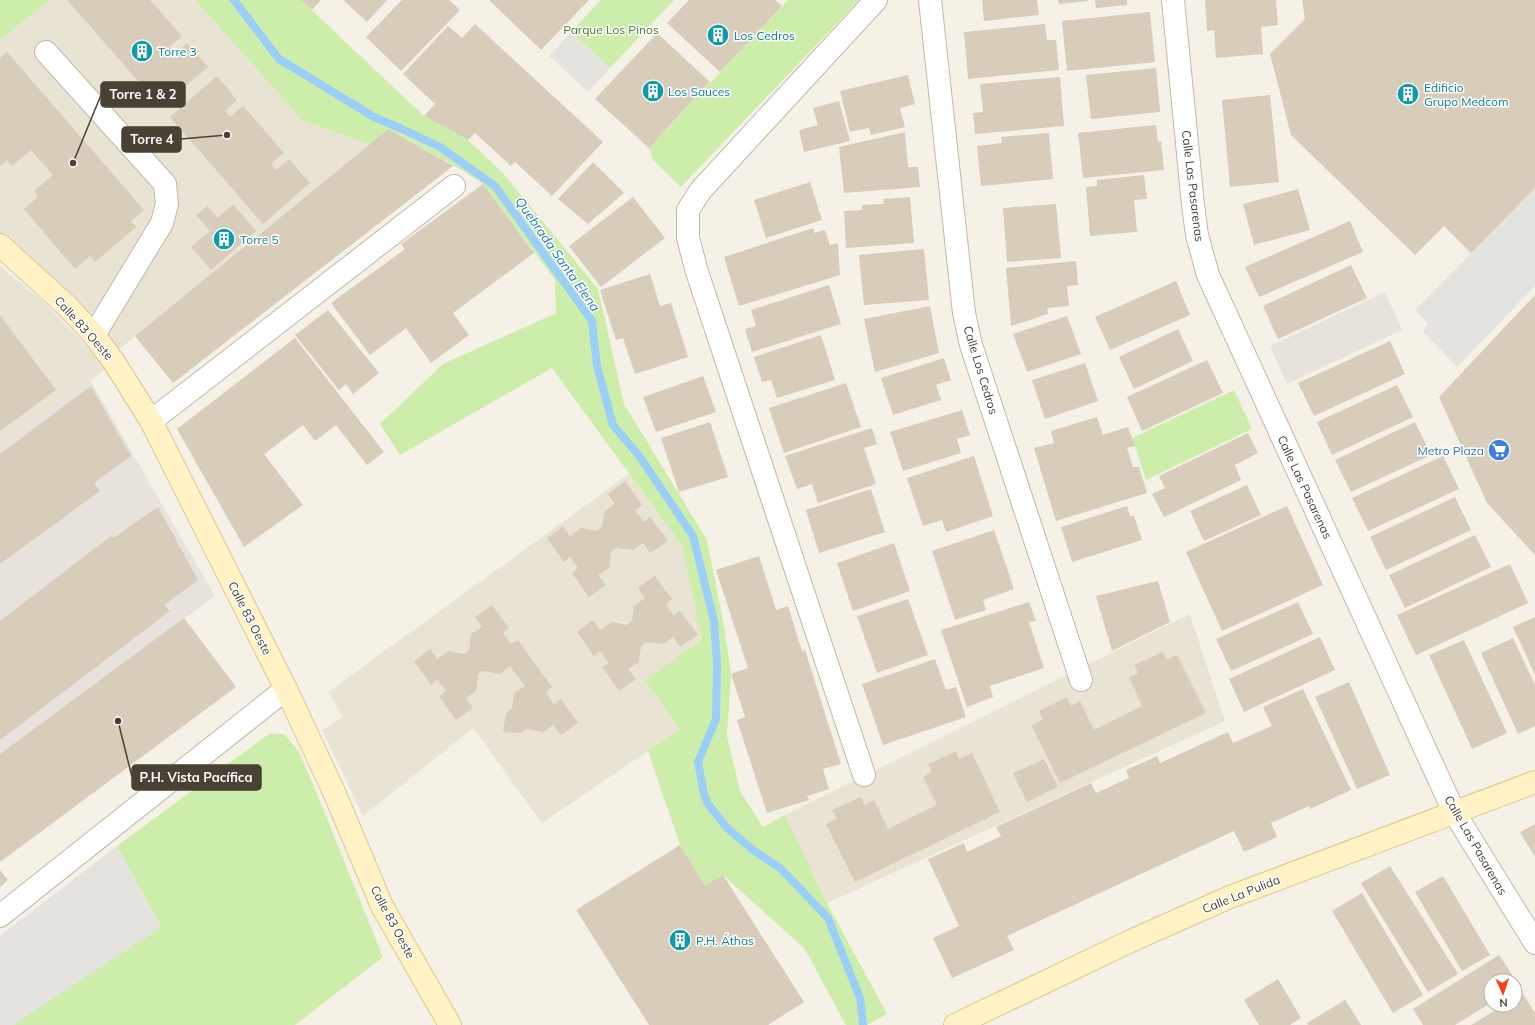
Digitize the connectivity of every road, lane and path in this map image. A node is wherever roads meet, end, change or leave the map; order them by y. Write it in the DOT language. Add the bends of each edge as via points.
graph roads {
  1 [pos="876,0"];
  2 [pos="930,0"];
  3 [pos="1173,0"];
  4 [pos="46,52"];
  5 [pos="454,186"];
  6 [pos="0,245"];
  7 [pos="94,335"];
  8 [pos="151,421"];
  9 [pos="1080,680"];
  10 [pos="286,689"];
  11 [pos="864,776"];
  12 [pos="1535,782"];
  13 [pos="1454,812"];
  14 [pos="0,916"];
  15 [pos="1535,943"];
  16 [pos="450,1025"];
  17 [pos="955,1025"];
  1 -- 11 [label="street" via="701,190 688,210 688,238 697,272"];
  2 -- 9 [label="street, Calle Los Cedros" via="964,313 971,345"];
  3 -- 13 [label="street, Calle Las Pasarenas" via="1193,205 1197,235 1208,275"];
  4 -- 7 [label="street" via="165,184 167,204 162,223"];
  5 -- 8 [label="street"];
  6 -- 7 [label="street, Calle 83 Oeste" via="67,306"];
  7 -- 8 [label="street, Calle 83 Oeste"];
  8 -- 10 [label="street, Calle 83 Oeste"];
  10 -- 14 [label="street"];
  10 -- 16 [label="street, Calle 83 Oeste" via="334,792 382,906"];
  12 -- 13 [label="street, Calle La Pulida"];
  13 -- 15 [label="street, Calle Las Pasarenas"];
  13 -- 17 [label="street, Calle La Pulida" via="1230,897 1135,939"];
}
